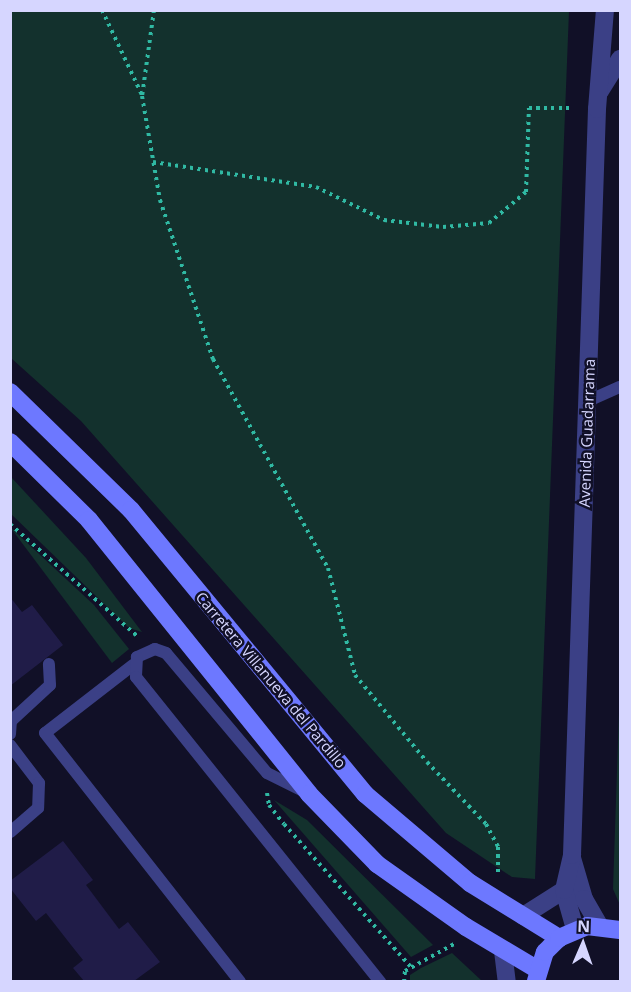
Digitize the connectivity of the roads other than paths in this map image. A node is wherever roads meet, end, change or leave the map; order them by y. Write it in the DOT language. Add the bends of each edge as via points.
graph roads {
  1 [pos="605,10"];
  2 [pos="621,59"];
  3 [pos="599,93"];
  4 [pos="621,387"];
  5 [pos="10,392"];
  6 [pos="588,401"];
  7 [pos="10,442"];
  8 [pos="48,664"];
  9 [pos="133,665"];
  10 [pos="10,734"];
  11 [pos="10,745"];
  12 [pos="309,795"];
  13 [pos="10,832"];
  14 [pos="572,855"];
  15 [pos="564,890"];
  16 [pos="523,915"];
  17 [pos="599,925"];
  18 [pos="575,928"];
  19 [pos="621,930"];
  20 [pos="559,938"];
  21 [pos="502,951"];
  22 [pos="537,976"];
  23 [pos="240,981"];
  24 [pos="380,981"];
  25 [pos="507,981"];
  1 -- 3 [label="street, Avenida Guadarrama"];
  2 -- 3 [label="street"];
  3 -- 6 [label="street, Avenida Guadarrama"];
  4 -- 6 [label="lane"];
  5 -- 16 [label="street, Carretera Villanueva del Pardillo" via="131,510 365,794 470,883"];
  6 -- 14 [label="street, Avenida Guadarrama"];
  7 -- 12 [label="street" via="89,520"];
  8 -- 10 [label="lane" via="50,685 11,721"];
  9 -- 12 [label="lane" via="147,651 166,653 267,773"];
  9 -- 23 [label="lane" via="45,733"];
  9 -- 24 [label="lane" via="136,677"];
  11 -- 13 [label="lane" via="39,783 38,808"];
  12 -- 21 [label="street" via="377,864"];
  14 -- 15 [label="street, Avenida Guadarrama"];
  14 -- 17 [label="street, Avenida Guadarrama" via="584,898"];
  15 -- 16 [label="street"];
  15 -- 18 [label="street, Avenida Guadarrama"];
  16 -- 20 [label="street, Carretera Villanueva del Pardillo"];
  17 -- 18 [label="street"];
  17 -- 19 [label="street"];
  18 -- 20 [label="street"];
  20 -- 22 [label="street"];
  21 -- 22 [label="street"];
  21 -- 25 [label="street"];
}
